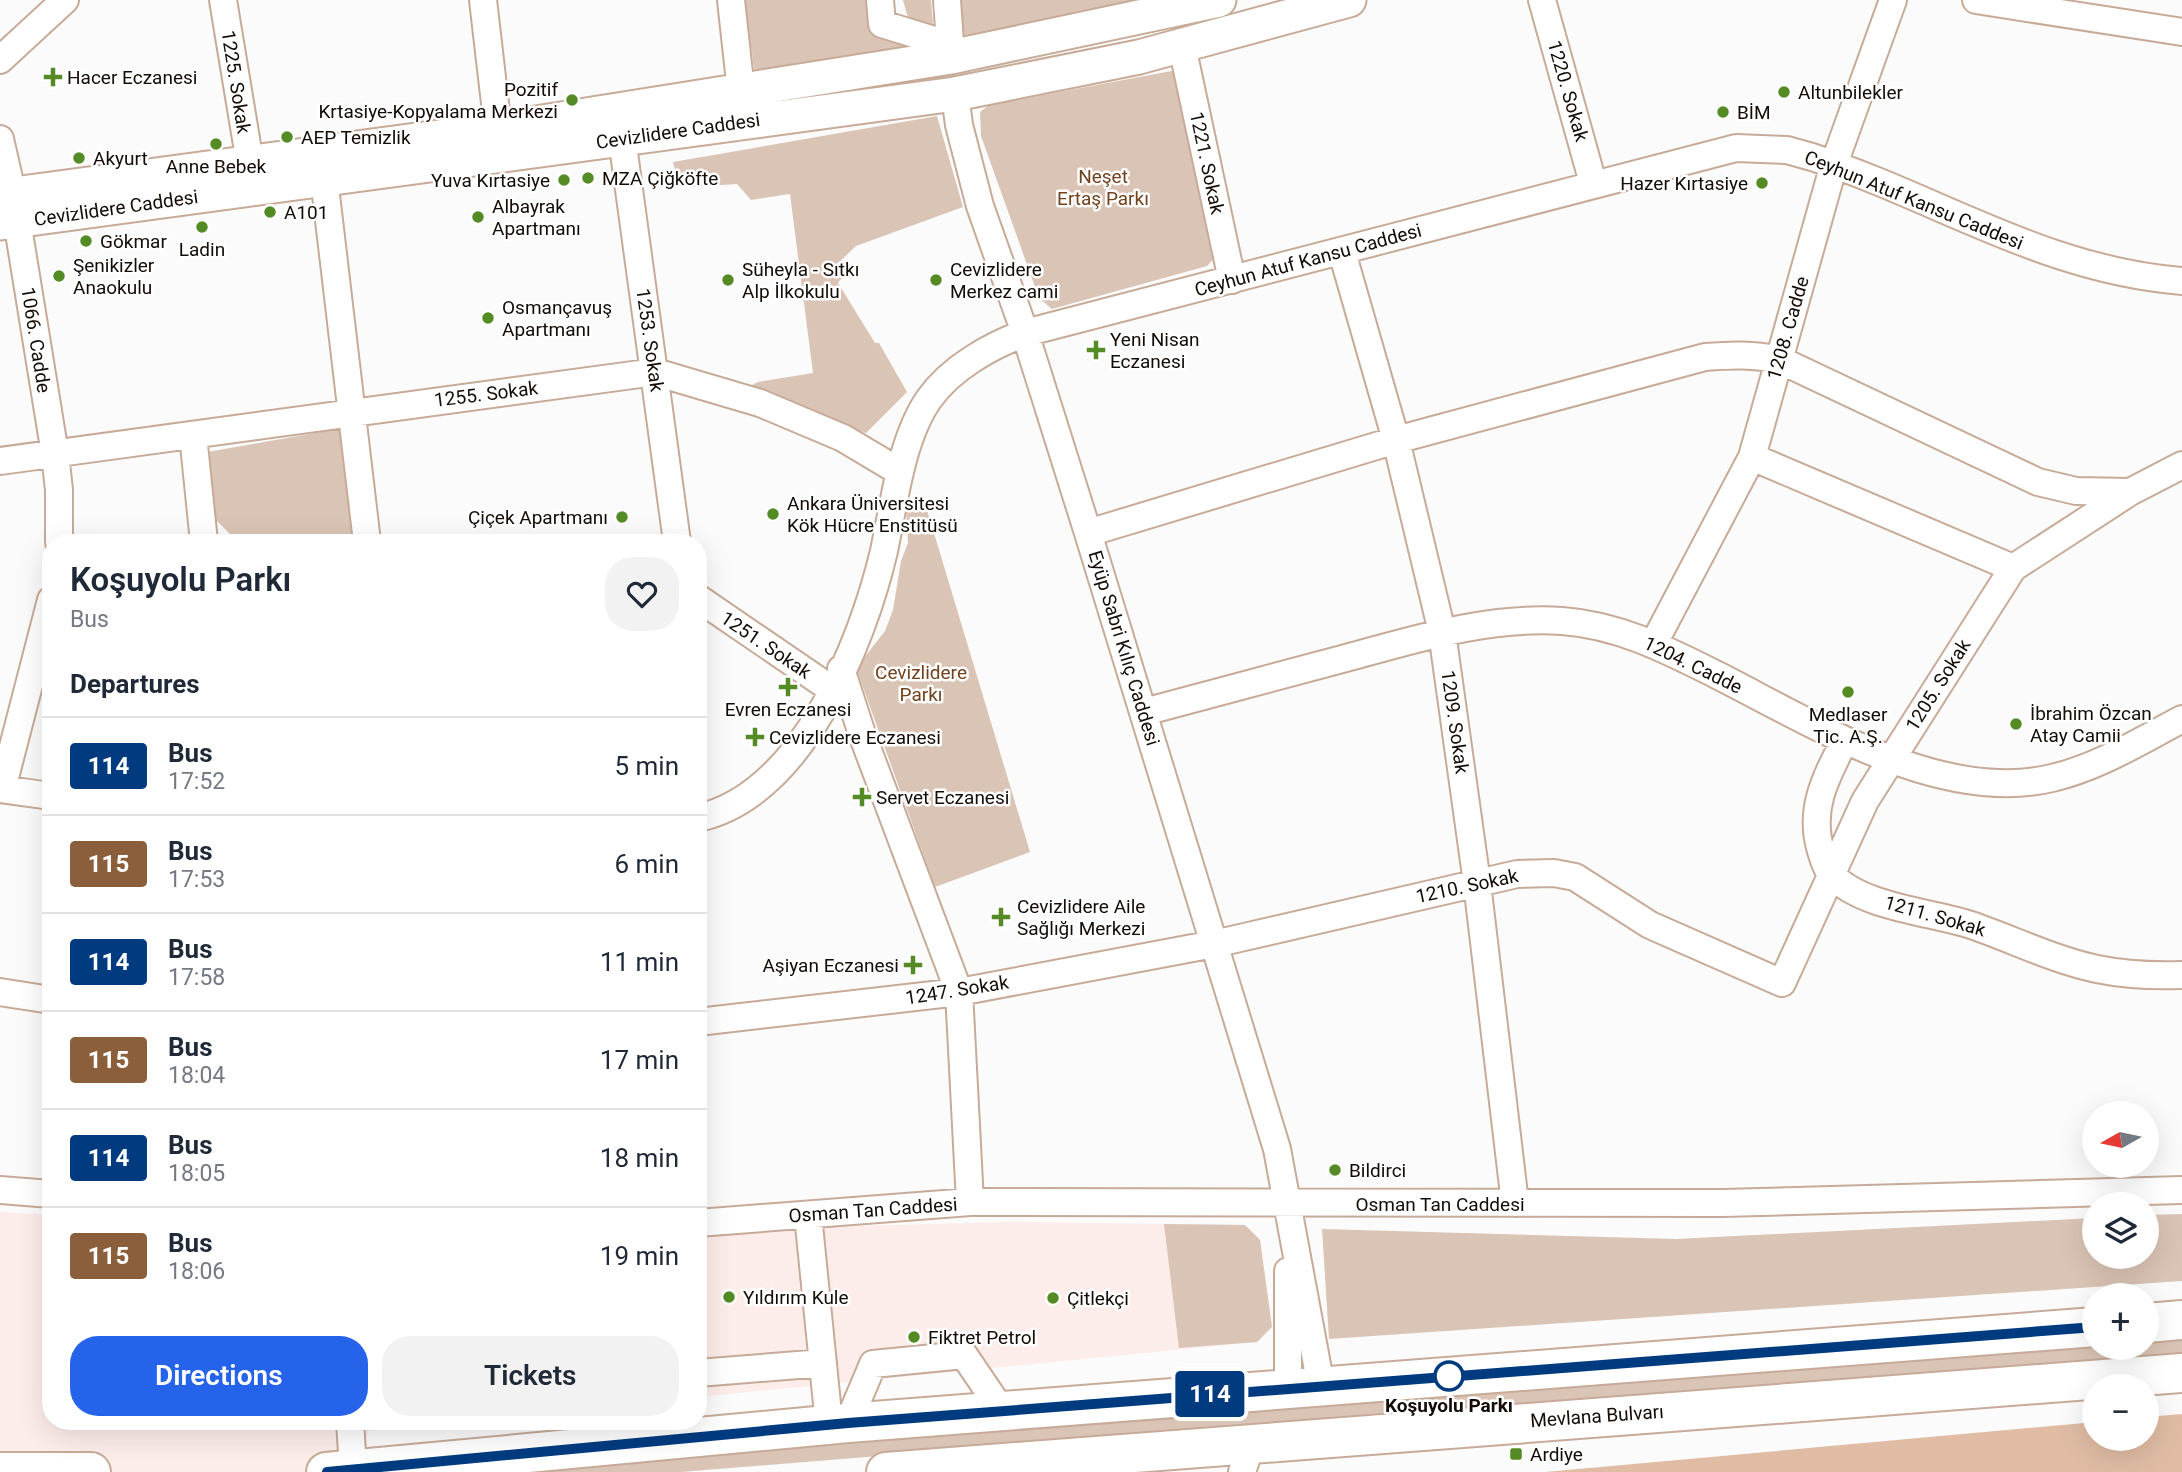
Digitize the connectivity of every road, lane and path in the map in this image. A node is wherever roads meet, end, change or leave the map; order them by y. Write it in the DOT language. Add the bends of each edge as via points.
graph roads {
  1 [pos="65,0"];
  2 [pos="223,0"];
  3 [pos="483,0"];
  4 [pos="731,0"];
  5 [pos="880,0"];
  6 [pos="947,0"];
  7 [pos="1349,0"];
  8 [pos="1542,0"];
  9 [pos="1893,0"];
  10 [pos="1976,0"];
  11 [pos="1198,1"];
  12 [pos="2182,32"];
  13 [pos="1182,46"];
  14 [pos="951,51"];
  15 [pos="0,60"];
  16 [pos="741,91"];
  17 [pos="955,94"];
  18 [pos="498,129"];
  19 [pos="622,138"];
  20 [pos="0,139"];
  21 [pos="250,163"];
  22 [pos="1834,164"];
  23 [pos="324,178"];
  24 [pos="1593,183"];
  25 [pos="8,209"];
  26 [pos="1342,252"];
  27 [pos="1232,280"];
  28 [pos="2182,281"];
  29 [pos="1025,333"];
  30 [pos="1780,360"];
  31 [pos="655,372"];
  32 [pos="354,411"];
  33 [pos="193,435"];
  34 [pos="1396,440"];
  35 [pos="54,454"];
  36 [pos="1752,457"];
  37 [pos="0,461"];
  38 [pos="2182,465"];
  39 [pos="900,472"];
  40 [pos="2130,492"];
  41 [pos="1088,533"];
  42 [pos="59,534"];
  43 [pos="203,534"];
  44 [pos="366,534"];
  45 [pos="676,534"];
  46 [pos="2013,568"];
  47 [pos="707,603"];
  48 [pos="1442,632"];
  49 [pos="42,634"];
  50 [pos="1654,643"];
  51 [pos="837,680"];
  52 [pos="1144,712"];
  53 [pos="2182,719"];
  54 [pos="1845,740"];
  55 [pos="1892,758"];
  56 [pos="1,789"];
  57 [pos="42,795"];
  58 [pos="707,816"];
  59 [pos="1830,874"];
  60 [pos="1477,883"];
  61 [pos="1214,944"];
  62 [pos="2182,975"];
  63 [pos="1782,984"];
  64 [pos="0,992"];
  65 [pos="959,992"];
  66 [pos="42,999"];
  67 [pos="707,1021"];
  68 [pos="0,1190"];
  69 [pos="2182,1190"];
  70 [pos="42,1193"];
  71 [pos="970,1202"];
  72 [pos="1289,1203"];
  73 [pos="1515,1203"];
  74 [pos="808,1215"];
  75 [pos="707,1222"];
  76 [pos="2182,1321"];
  77 [pos="2159,1322"];
  78 [pos="2082,1328"];
  79 [pos="823,1363"];
  80 [pos="707,1372"];
  81 [pos="2182,1373"];
  82 [pos="1304,1387"];
  83 [pos="1002,1411"];
  84 [pos="838,1423"];
  85 [pos="350,1430"];
  86 [pos="1247,1457"];
  87 [pos="1073,1465"];
  88 [pos="340,1471"];
  89 [pos="1,1472"];
  90 [pos="91,1472"];
  91 [pos="887,1472"];
  1 -- 15 [label="street"];
  2 -- 21 [label="street, 1225. Sokak"];
  3 -- 18 [label="street"];
  4 -- 16 [label="street"];
  5 -- 14 [label="street" via="882,24"];
  6 -- 14 [label="street"];
  7 -- 13 [label="main road, Cevizlidere Caddesi"];
  8 -- 24 [label="street, 1220. Sokak"];
  9 -- 22 [label="street, 1208. Cadde"];
  10 -- 12 [label="street"];
  11 -- 14 [label="main road, Cevizlidere Caddesi"];
  13 -- 17 [label="main road, Cevizlidere Caddesi"];
  13 -- 27 [label="street, 1221. Sokak"];
  14 -- 16 [label="main road, Cevizlidere Caddesi"];
  16 -- 18 [label="main road, Cevizlidere Caddesi"];
  17 -- 19 [label="main road, Cevizlidere Caddesi"];
  17 -- 29 [label="street, Eyüp Sabri Kılıç Caddesi" via="980,206"];
  18 -- 21 [label="main road, Cevizlidere Caddesi"];
  19 -- 23 [label="main road, Cevizlidere Caddesi"];
  19 -- 31 [label="street, 1253. Sokak"];
  20 -- 25 [label="street, 1066. Cadde"];
  21 -- 25 [label="main road, Cevizlidere Caddesi"];
  22 -- 24 [label="street, Ceyhun Atuf Kansu Caddesi" via="1787,150 1735,148"];
  22 -- 28 [label="street, Ceyhun Atuf Kansu Caddesi" via="2041,251 2134,278"];
  22 -- 30 [label="street, 1208. Cadde"];
  23 -- 25 [label="main road, Cevizlidere Caddesi"];
  23 -- 32 [label="street"];
  24 -- 26 [label="street, Ceyhun Atuf Kansu Caddesi"];
  25 -- 35 [label="street, 1066. Cadde"];
  26 -- 27 [label="street, Ceyhun Atuf Kansu Caddesi"];
  26 -- 34 [label="street, 1209. Sokak"];
  27 -- 29 [label="street, Ceyhun Atuf Kansu Caddesi"];
  29 -- 39 [label="street, Ceyhun Atuf Kansu Caddesi" via="997,343 973,359 930,398"];
  29 -- 41 [label="street, Eyüp Sabri Kılıç Caddesi"];
  30 -- 34 [label="street" via="1756,355 1705,357"];
  30 -- 36 [label="street, 1208. Cadde"];
  30 -- 40 [label="street" via="2038,482 2076,491"];
  31 -- 32 [label="street, 1255. Sokak"];
  31 -- 39 [label="street, 1255. Sokak" via="760,403 843,438"];
  31 -- 45 [label="street, 1253. Sokak"];
  32 -- 33 [label="street, 1255. Sokak"];
  32 -- 44 [label="street"];
  33 -- 35 [label="street, 1255. Sokak"];
  33 -- 43 [label="street"];
  34 -- 41 [label="street"];
  34 -- 48 [label="street, 1209. Sokak"];
  35 -- 37 [label="street, 1255. Sokak"];
  35 -- 42 [label="street, 1066. Cadde"];
  36 -- 46 [label="street"];
  36 -- 50 [label="street, 1208. Cadde"];
  38 -- 40 [label="street, 1205. Sokak"];
  39 -- 51 [label="street, Ceyhun Atuf Kansu Caddesi" via="862,630"];
  40 -- 46 [label="street, 1205. Sokak"];
  41 -- 52 [label="street, Eyüp Sabri Kılıç Caddesi"];
  46 -- 55 [label="street, 1205. Sokak"];
  47 -- 51 [label="street, 1251. Sokak"];
  48 -- 50 [label="street, 1204. Cadde" via="1522,621 1563,621 1603,627"];
  48 -- 52 [label="street, 1204. Cadde"];
  48 -- 60 [label="street, 1209. Sokak"];
  49 -- 56 [label="street"];
  50 -- 54 [label="street, 1204. Cadde"];
  51 -- 58 [label="street, Ceyhun Atuf Kansu Caddesi" via="800,743 757,792"];
  51 -- 65 [label="street"];
  52 -- 61 [label="street, Eyüp Sabri Kılıç Caddesi"];
  53 -- 55 [label="street, 1204. Cadde" via="2099,763 2051,779 1997,784 1952,777"];
  54 -- 55 [label="street, 1204. Cadde"];
  54 -- 59 [label="street" via="1817,805 1815,832"];
  55 -- 59 [label="street, 1205. Sokak" via="1865,801"];
  56 -- 57 [label="street"];
  59 -- 62 [label="street, 1211. Sokak" via="1868,897 1953,920 2095,969 2141,976"];
  59 -- 63 [label="street, 1205. Sokak"];
  60 -- 61 [label="street, 1210. Sokak"];
  60 -- 63 [label="street, 1210. Sokak" via="1538,872 1575,877 1650,925"];
  60 -- 73 [label="street, 1209. Sokak"];
  61 -- 65 [label="street, 1247. Sokak"];
  61 -- 72 [label="street, Eyüp Sabri Kılıç Caddesi"];
  64 -- 66 [label="street"];
  65 -- 67 [label="street, 1247. Sokak"];
  65 -- 71 [label="street"];
  68 -- 70 [label="street"];
  69 -- 73 [label="street, Osman Tan Caddesi" via="1736,1203"];
  71 -- 72 [label="street, Osman Tan Caddesi"];
  71 -- 74 [label="street, Osman Tan Caddesi"];
  72 -- 73 [label="street, Osman Tan Caddesi"];
  72 -- 82 [label="street, Eyüp Sabri Kılıç Caddesi"];
  74 -- 75 [label="street, Osman Tan Caddesi"];
  74 -- 79 [label="street"];
  76 -- 77 [label="highway"];
  78 -- 82 [label="highway"];
  79 -- 80 [label="street"];
  79 -- 84 [label="street"];
  81 -- 86 [label="highway, Mevlana Bulvarı"];
  82 -- 83 [label="highway"];
  83 -- 84 [label="highway"];
  83 -- 84 [label="street" via="964,1356 873,1364"];
  84 -- 88 [label="highway"];
  85 -- 88 [label="street"];
  86 -- 87 [label="highway, Mevlana Bulvarı"];
  87 -- 91 [label="highway, Mevlana Bulvarı"];
  89 -- 90 [label="highway"];
}
